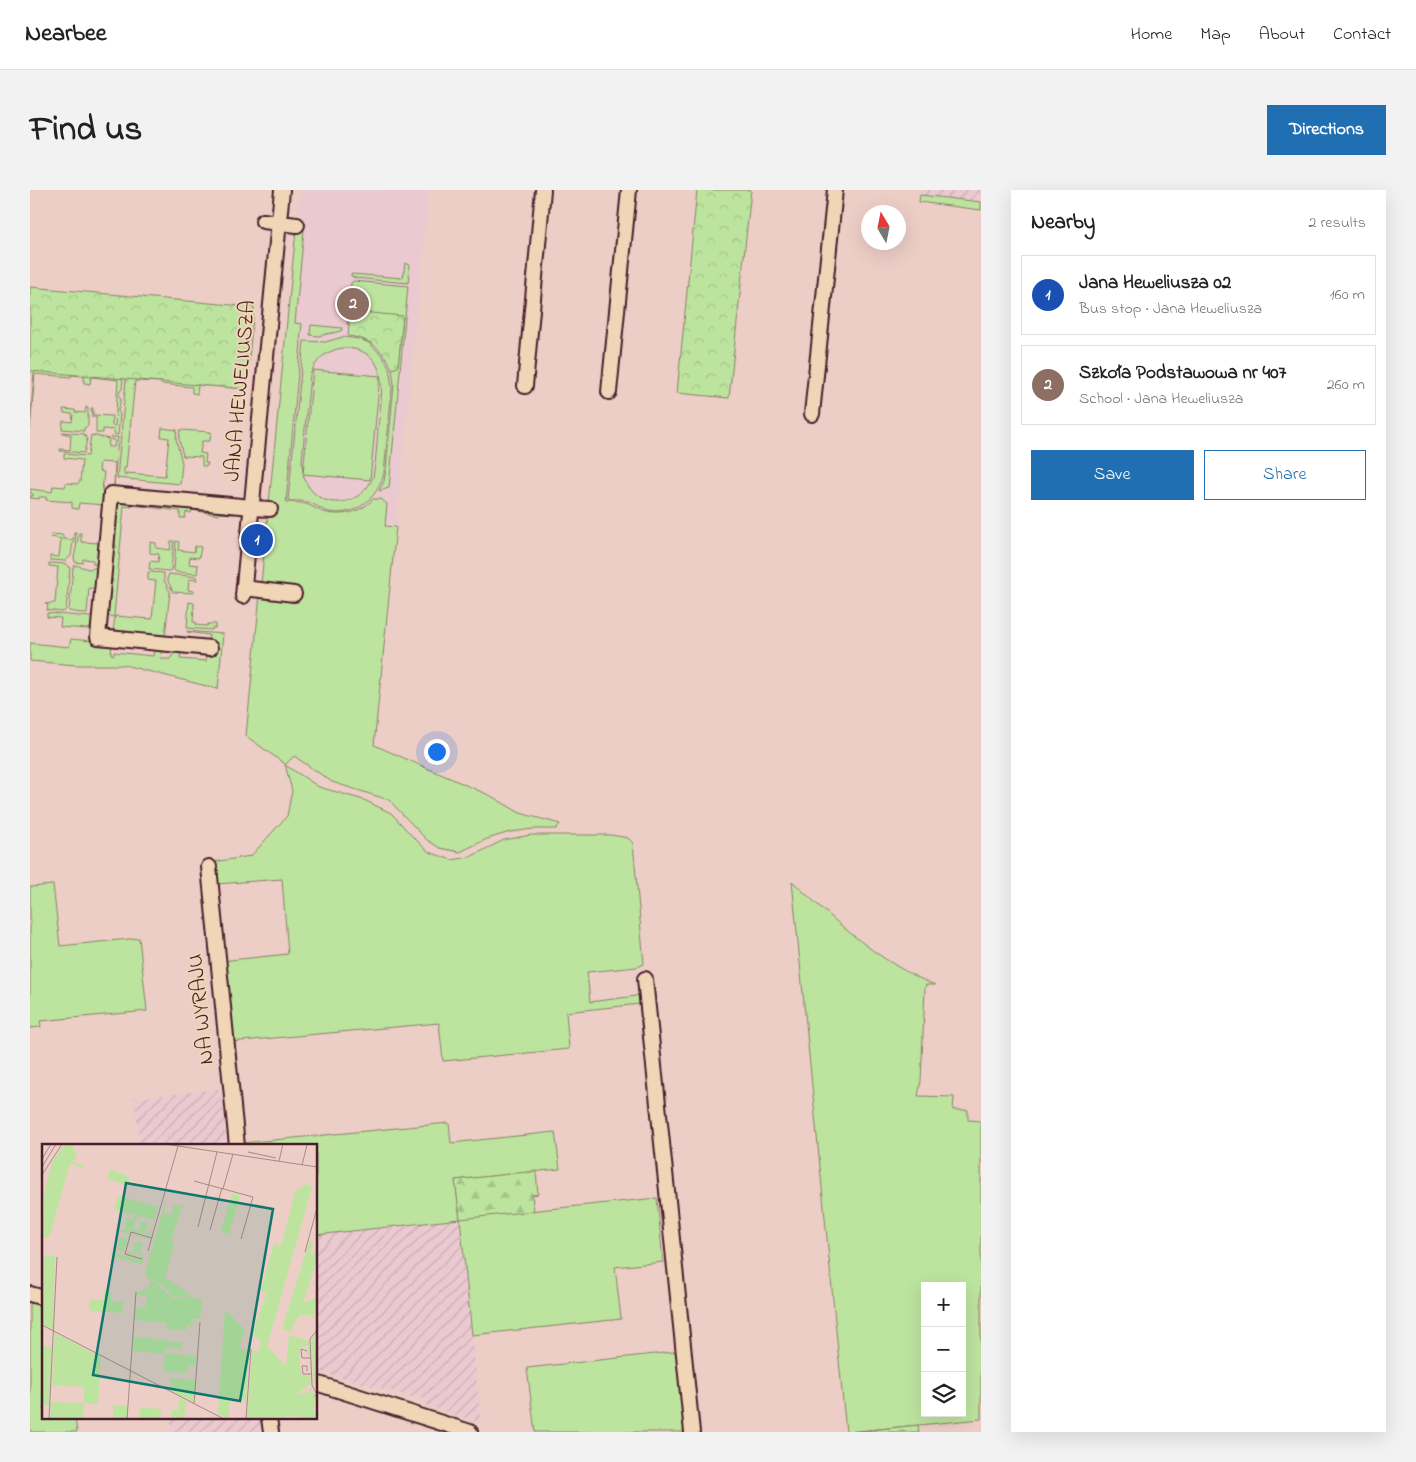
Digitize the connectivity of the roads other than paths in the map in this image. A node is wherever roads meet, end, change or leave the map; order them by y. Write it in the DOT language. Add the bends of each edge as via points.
graph roads {
  1 [pos="282,190"];
  2 [pos="543,190"];
  3 [pos="629,190"];
  4 [pos="835,190"];
  5 [pos="262,221"];
  6 [pos="279,223"];
  7 [pos="297,225"];
  8 [pos="525,386"];
  9 [pos="609,392"];
  10 [pos="812,414"];
  11 [pos="252,507"];
  12 [pos="270,509"];
  13 [pos="294,594"];
  14 [pos="210,648"];
  15 [pos="209,867"];
  16 [pos="645,979"];
  17 [pos="238,1144"];
  18 [pos="318,1384"];
  19 [pos="470,1432"];
  20 [pos="692,1432"];
  1 -- 6 [label="street, JANA HEWELIUSZA"];
  2 -- 8 [label="street"];
  3 -- 9 [label="street"];
  4 -- 10 [label="street"];
  5 -- 6 [label="street"];
  6 -- 7 [label="street"];
  6 -- 11 [label="street, JANA HEWELIUSZA"];
  11 -- 12 [label="street"];
  11 -- 13 [label="street, JANA HEWELIUSZA" via="244,592"];
  11 -- 14 [label="street" via="111,494 98,637"];
  15 -- 17 [label="street, NA WYRAJU"];
  16 -- 20 [label="street"];
  18 -- 19 [label="street"];
}
